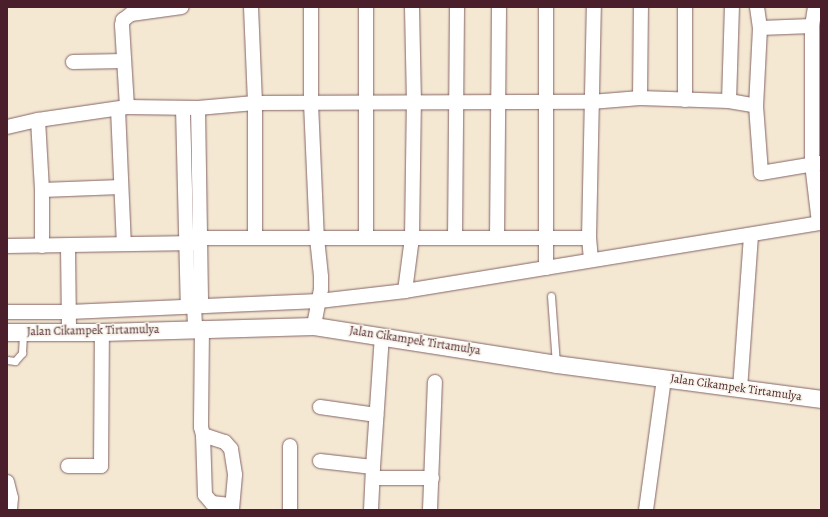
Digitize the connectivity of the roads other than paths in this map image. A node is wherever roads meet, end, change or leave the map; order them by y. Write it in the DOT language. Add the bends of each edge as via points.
graph roads {
  1 [pos="182,7"];
  2 [pos="251,7"];
  3 [pos="311,7"];
  4 [pos="366,7"];
  5 [pos="412,7"];
  6 [pos="457,7"];
  7 [pos="499,7"];
  8 [pos="546,7"];
  9 [pos="594,7"];
  10 [pos="641,7"];
  11 [pos="685,7"];
  12 [pos="732,7"];
  13 [pos="757,7"];
  14 [pos="815,7"];
  15 [pos="812,26"];
  16 [pos="760,28"];
  17 [pos="124,61"];
  18 [pos="73,62"];
  19 [pos="640,98"];
  20 [pos="685,100"];
  21 [pos="729,101"];
  22 [pos="457,102"];
  23 [pos="498,102"];
  24 [pos="591,102"];
  25 [pos="311,103"];
  26 [pos="414,103"];
  27 [pos="545,103"];
  28 [pos="255,104"];
  29 [pos="365,104"];
  30 [pos="756,106"];
  31 [pos="122,108"];
  32 [pos="190,108"];
  33 [pos="38,120"];
  34 [pos="7,127"];
  35 [pos="817,164"];
  36 [pos="121,187"];
  37 [pos="42,190"];
  38 [pos="820,223"];
  39 [pos="751,236"];
  40 [pos="255,238"];
  41 [pos="316,238"];
  42 [pos="366,238"];
  43 [pos="412,238"];
  44 [pos="455,238"];
  45 [pos="497,238"];
  46 [pos="545,238"];
  47 [pos="589,238"];
  48 [pos="195,242"];
  49 [pos="124,244"];
  50 [pos="7,246"];
  51 [pos="42,246"];
  52 [pos="68,246"];
  53 [pos="591,260"];
  54 [pos="546,268"];
  55 [pos="405,291"];
  56 [pos="551,296"];
  57 [pos="319,301"];
  58 [pos="195,306"];
  59 [pos="7,312"];
  60 [pos="68,312"];
  61 [pos="314,326"];
  62 [pos="198,328"];
  63 [pos="69,330"];
  64 [pos="15,332"];
  65 [pos="102,332"];
  66 [pos="382,336"];
  67 [pos="7,360"];
  68 [pos="556,364"];
  69 [pos="664,378"];
  70 [pos="435,382"];
  71 [pos="740,389"];
  72 [pos="821,399"];
  73 [pos="320,407"];
  74 [pos="376,415"];
  75 [pos="203,435"];
  76 [pos="290,446"];
  77 [pos="320,461"];
  78 [pos="68,466"];
  79 [pos="373,473"];
  80 [pos="432,478"];
  81 [pos="7,482"];
  82 [pos="232,508"];
  83 [pos="10,510"];
  84 [pos="290,510"];
  85 [pos="372,510"];
  86 [pos="430,510"];
  87 [pos="646,510"];
  1 -- 17 [label="street" via="126,16 122,25"];
  2 -- 28 [label="street"];
  3 -- 25 [label="street"];
  4 -- 29 [label="street"];
  5 -- 26 [label="street"];
  6 -- 22 [label="street"];
  7 -- 23 [label="street"];
  8 -- 27 [label="street"];
  9 -- 24 [label="street"];
  10 -- 19 [label="street"];
  11 -- 20 [label="street"];
  12 -- 21 [label="street"];
  13 -- 16 [label="street"];
  14 -- 15 [label="street"];
  15 -- 16 [label="street"];
  15 -- 35 [label="street"];
  16 -- 30 [label="street"];
  17 -- 18 [label="street"];
  17 -- 31 [label="street"];
  19 -- 20 [label="street"];
  19 -- 24 [label="street"];
  20 -- 21 [label="street"];
  21 -- 30 [label="street"];
  22 -- 23 [label="street"];
  22 -- 26 [label="street"];
  22 -- 44 [label="street"];
  23 -- 27 [label="street"];
  23 -- 45 [label="street"];
  24 -- 27 [label="street"];
  24 -- 47 [label="street"];
  25 -- 28 [label="street"];
  25 -- 29 [label="street"];
  25 -- 41 [label="street"];
  26 -- 29 [label="street"];
  26 -- 43 [label="street"];
  27 -- 46 [label="street"];
  28 -- 32 [label="street"];
  28 -- 40 [label="street"];
  29 -- 42 [label="street"];
  30 -- 35 [label="street" via="761,173"];
  31 -- 32 [label="street"];
  31 -- 33 [label="street"];
  31 -- 36 [label="street"];
  32 -- 48 [label="street"];
  33 -- 34 [label="street"];
  33 -- 37 [label="street"];
  35 -- 38 [label="street"];
  36 -- 37 [label="street"];
  36 -- 49 [label="street"];
  37 -- 51 [label="street"];
  38 -- 39 [label="street"];
  39 -- 53 [label="street"];
  39 -- 71 [label="street"];
  40 -- 41 [label="street"];
  40 -- 48 [label="street"];
  41 -- 42 [label="street"];
  41 -- 57 [label="street" via="321,277"];
  42 -- 43 [label="street"];
  43 -- 44 [label="street"];
  43 -- 55 [label="street"];
  44 -- 45 [label="street"];
  45 -- 46 [label="street"];
  46 -- 47 [label="street"];
  46 -- 54 [label="street"];
  47 -- 53 [label="street"];
  48 -- 49 [label="street"];
  48 -- 58 [label="street"];
  49 -- 52 [label="street"];
  50 -- 51 [label="street"];
  51 -- 52 [label="street"];
  52 -- 60 [label="street"];
  53 -- 54 [label="street"];
  54 -- 55 [label="street"];
  55 -- 57 [label="street"];
  56 -- 68 [label="lane"];
  57 -- 58 [label="street"];
  57 -- 61 [label="street"];
  58 -- 60 [label="street"];
  58 -- 62 [label="street"];
  59 -- 60 [label="street"];
  60 -- 63 [label="street"];
  61 -- 62 [label="street, Jalan Cikampek Tirtamulya"];
  61 -- 66 [label="street, Jalan Cikampek Tirtamulya"];
  62 -- 65 [label="street, Jalan Cikampek Tirtamulya"];
  62 -- 75 [label="street"];
  63 -- 64 [label="street, Jalan Cikampek Tirtamulya"];
  63 -- 65 [label="street, Jalan Cikampek Tirtamulya"];
  64 -- 67 [label="lane" via="22,353 15,360"];
  65 -- 78 [label="street" via="101,466"];
  66 -- 68 [label="street, Jalan Cikampek Tirtamulya"];
  66 -- 74 [label="street"];
  68 -- 69 [label="street, Jalan Cikampek Tirtamulya"];
  69 -- 71 [label="street, Jalan Cikampek Tirtamulya"];
  69 -- 87 [label="street"];
  70 -- 80 [label="street"];
  71 -- 72 [label="street, Jalan Cikampek Tirtamulya"];
  73 -- 74 [label="street"];
  74 -- 79 [label="street"];
  75 -- 82 [label="street" via="205,495 212,503"];
  75 -- 82 [label="street" via="225,442 232,449 235,475"];
  76 -- 84 [label="street"];
  77 -- 79 [label="street"];
  79 -- 80 [label="street"];
  79 -- 85 [label="street"];
  80 -- 86 [label="street"];
  81 -- 83 [label="street" via="11,498"];
}
